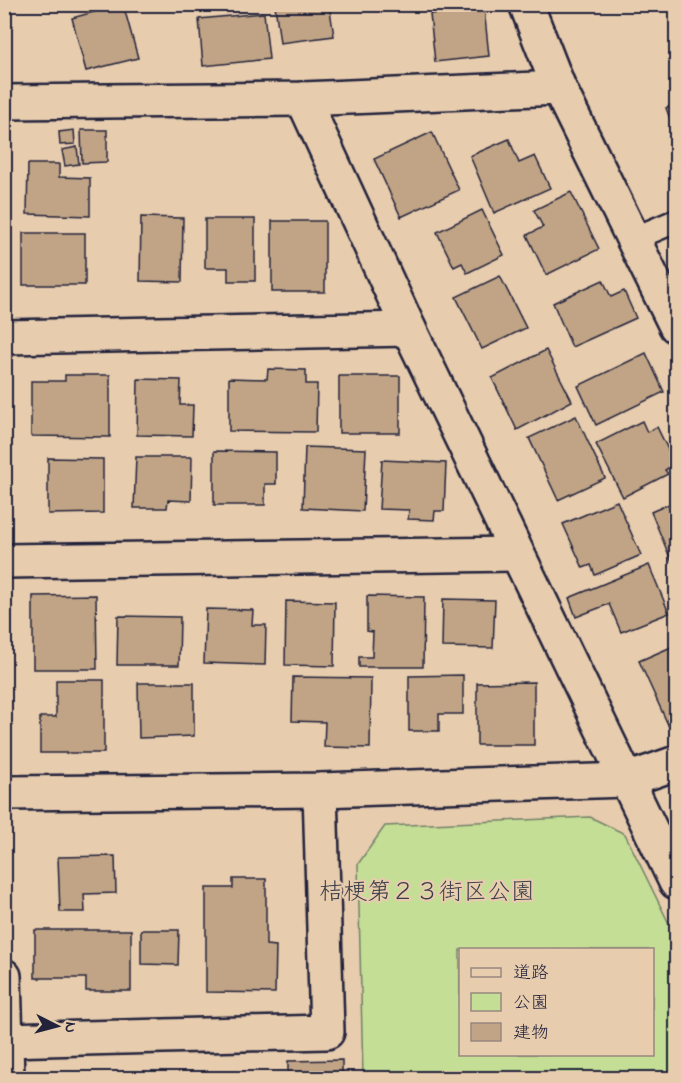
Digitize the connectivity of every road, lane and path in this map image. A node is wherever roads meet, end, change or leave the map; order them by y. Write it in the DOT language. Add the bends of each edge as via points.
graph roads {
  1 [pos="525,4"];
  2 [pos="559,88"];
  3 [pos="303,99"];
  4 [pos="4,102"];
  5 [pos="676,221"];
  6 [pos="633,239"];
  7 [pos="676,326"];
  8 [pos="409,329"];
  9 [pos="4,337"];
  10 [pos="516,554"];
  11 [pos="4,561"];
  12 [pos="676,763"];
  13 [pos="627,780"];
  14 [pos="320,790"];
  15 [pos="4,793"];
  16 [pos="676,882"];
  17 [pos="4,976"];
  18 [pos="5,1040"];
  19 [pos="7,1078"];
  1 -- 2 [label="street"];
  2 -- 3 [label="street"];
  2 -- 6 [label="street"];
  3 -- 4 [label="street"];
  3 -- 8 [label="street"];
  5 -- 6 [label="lane"];
  6 -- 7 [label="street"];
  8 -- 9 [label="street"];
  8 -- 10 [label="street"];
  10 -- 11 [label="street"];
  10 -- 13 [label="street"];
  12 -- 13 [label="street"];
  13 -- 14 [label="street"];
  13 -- 16 [label="street"];
  14 -- 15 [label="street"];
  14 -- 18 [label="street" via="327,1032"];
  17 -- 18 [label="street"];
  18 -- 19 [label="street"];
}
